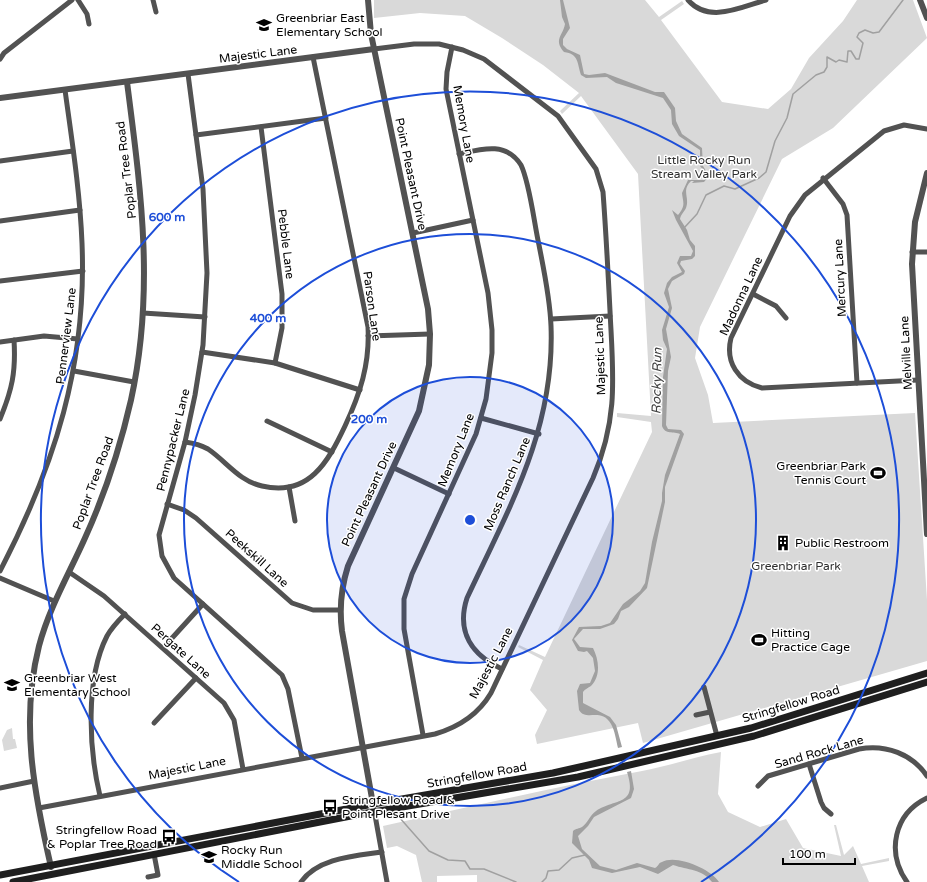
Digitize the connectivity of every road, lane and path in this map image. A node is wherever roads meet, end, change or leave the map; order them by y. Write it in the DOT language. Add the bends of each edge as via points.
graph roads {
  1 [pos="72,0"];
  2 [pos="78,0"];
  3 [pos="153,0"];
  4 [pos="368,0"];
  5 [pos="688,0"];
  6 [pos="766,0"];
  7 [pos="920,0"];
  8 [pos="156,12"];
  9 [pos="927,18"];
  10 [pos="89,24"];
  11 [pos="452,47"];
  12 [pos="374,49"];
  13 [pos="313,57"];
  14 [pos="0,59"];
  15 [pos="188,74"];
  16 [pos="127,82"];
  17 [pos="65,90"];
  18 [pos="0,98"];
  19 [pos="326,118"];
  20 [pos="261,127"];
  21 [pos="927,129"];
  22 [pos="196,135"];
  23 [pos="73,151"];
  24 [pos="459,154"];
  25 [pos="0,161"];
  26 [pos="927,173"];
  27 [pos="823,178"];
  28 [pos="80,210"];
  29 [pos="473,220"];
  30 [pos="0,221"];
  31 [pos="413,234"];
  32 [pos="912,252"];
  33 [pos="927,252"];
  34 [pos="83,271"];
  35 [pos="0,281"];
  36 [pos="753,294"];
  37 [pos="143,313"];
  38 [pos="610,316"];
  39 [pos="205,317"];
  40 [pos="786,318"];
  41 [pos="551,319"];
  42 [pos="430,334"];
  43 [pos="368,336"];
  44 [pos="78,339"];
  45 [pos="14,340"];
  46 [pos="0,342"];
  47 [pos="202,352"];
  48 [pos="275,363"];
  49 [pos="74,371"];
  50 [pos="918,380"];
  51 [pos="134,382"];
  52 [pos="857,383"];
  53 [pos="360,390"];
  54 [pos="481,418"];
  55 [pos="0,419"];
  56 [pos="267,421"];
  57 [pos="924,421"];
  58 [pos="539,434"];
  59 [pos="185,442"];
  60 [pos="332,452"];
  61 [pos="394,468"];
  62 [pos="289,486"];
  63 [pos="449,494"];
  64 [pos="167,504"];
  65 [pos="296,521"];
  66 [pos="927,534"];
  67 [pos="0,571"];
  68 [pos="69,572"];
  69 [pos="0,578"];
  70 [pos="54,601"];
  71 [pos="203,604"];
  72 [pos="340,610"];
  73 [pos="125,614"];
  74 [pos="163,648"];
  75 [pos="502,669"];
  76 [pos="927,673"];
  77 [pos="196,678"];
  78 [pos="927,682"];
  79 [pos="704,687"];
  80 [pos="710,712"];
  81 [pos="696,715"];
  82 [pos="154,723"];
  83 [pos="423,735"];
  84 [pos="716,736"];
  85 [pos="363,747"];
  86 [pos="302,758"];
  87 [pos="809,764"];
  88 [pos="243,769"];
  89 [pos="927,776"];
  90 [pos="34,781"];
  91 [pos="758,786"];
  92 [pos="0,788"];
  93 [pos="100,796"];
  94 [pos="927,798"];
  95 [pos="373,804"];
  96 [pos="39,808"];
  97 [pos="374,812"];
  98 [pos="831,814"];
  99 [pos="382,852"];
  100 [pos="154,854"];
  101 [pos="51,867"];
  102 [pos="0,875"];
  103 [pos="148,877"];
  104 [pos="53,879"];
  105 [pos="13,882"];
  106 [pos="301,882"];
  107 [pos="388,882"];
  108 [pos="907,882"];
  1 -- 14 [label="street" via="4,53"];
  2 -- 10 [label="street" via="87,14"];
  3 -- 8 [label="street"];
  4 -- 12 [label="street, Point Pleasant Drive"];
  5 -- 6 [label="street" via="702,10 718,13"];
  7 -- 9 [label="street"];
  11 -- 12 [label="street, Majestic Lane" via="425,43"];
  11 -- 24 [label="street, Memory Lane" via="446,89"];
  11 -- 38 [label="street, Majestic Lane" via="484,59 549,108 565,125 596,169 603,192"];
  12 -- 13 [label="street, Majestic Lane"];
  12 -- 31 [label="street, Point Pleasant Drive"];
  13 -- 15 [label="street, Majestic Lane"];
  13 -- 19 [label="street, Parson Lane"];
  15 -- 16 [label="street, Majestic Lane"];
  15 -- 22 [label="street, Pennypacker Lane"];
  16 -- 17 [label="street, Majestic Lane"];
  16 -- 37 [label="street, Poplar Tree Road" via="143,219"];
  17 -- 18 [label="street, Majestic Lane"];
  17 -- 23 [label="street, Pennerview Lane"];
  19 -- 20 [label="street"];
  19 -- 43 [label="street, Parson Lane" via="364,304"];
  20 -- 22 [label="street"];
  20 -- 48 [label="street, Pebble Lane" via="282,294 282,328"];
  21 -- 27 [label="street, Madonna Lane" via="909,125 889,128"];
  22 -- 39 [label="street, Pennypacker Lane" via="206,232"];
  23 -- 25 [label="street"];
  23 -- 28 [label="street, Pennerview Lane"];
  24 -- 29 [label="street, Memory Lane"];
  24 -- 41 [label="street, Moss Ranch Lane" via="497,148 508,152 521,165 545,275"];
  26 -- 32 [label="street, Melville Lane" via="915,222"];
  27 -- 36 [label="street, Madonna Lane" via="795,206"];
  27 -- 52 [label="street, Mercury Lane" via="843,204 847,215"];
  28 -- 30 [label="street"];
  28 -- 34 [label="street, Pennerview Lane"];
  29 -- 31 [label="street"];
  29 -- 54 [label="street, Memory Lane" via="488,293 492,330 490,376"];
  31 -- 42 [label="street, Point Pleasant Drive" via="428,309"];
  32 -- 33 [label="street"];
  32 -- 50 [label="street, Melville Lane"];
  34 -- 35 [label="street"];
  34 -- 44 [label="street, Pennerview Lane"];
  36 -- 40 [label="street" via="776,306"];
  36 -- 52 [label="street, Madonna Lane" via="730,345 733,366 745,381 755,386 770,388"];
  37 -- 39 [label="street"];
  37 -- 51 [label="street, Poplar Tree Road"];
  38 -- 41 [label="street"];
  38 -- 75 [label="street, Majestic Lane" via="614,387 610,426 604,446 592,478"];
  39 -- 47 [label="street, Pennypacker Lane"];
  41 -- 58 [label="street, Moss Ranch Lane" via="550,378"];
  42 -- 43 [label="street"];
  42 -- 61 [label="street, Point Pleasant Drive" via="429,365 423,397"];
  43 -- 53 [label="street, Parson Lane" via="367,361"];
  44 -- 45 [label="street" via="49,336"];
  44 -- 49 [label="street, Pennerview Lane"];
  45 -- 46 [label="street"];
  45 -- 55 [label="street" via="13,386"];
  47 -- 48 [label="street"];
  47 -- 59 [label="street, Pennypacker Lane"];
  48 -- 53 [label="street"];
  49 -- 51 [label="street"];
  49 -- 67 [label="street, Pennerview Lane" via="62,422 45,474 26,520"];
  50 -- 52 [label="street, Madonna Lane"];
  50 -- 57 [label="street, Melville Lane"];
  51 -- 68 [label="street, Poplar Tree Road" via="118,453 92,522"];
  53 -- 60 [label="street, Parson Lane"];
  54 -- 58 [label="street"];
  54 -- 63 [label="street, Memory Lane"];
  56 -- 60 [label="street"];
  57 -- 66 [label="street, Melville Lane"];
  58 -- 75 [label="street, Moss Ranch Lane" via="525,473 464,609 464,628 470,643 486,661"];
  59 -- 62 [label="street, Parson Lane" via="208,450 252,483 268,487"];
  59 -- 64 [label="street, Pennypacker Lane"];
  60 -- 62 [label="street, Parson Lane" via="315,474"];
  61 -- 63 [label="street"];
  61 -- 72 [label="street, Point Pleasant Drive" via="348,566 341,590"];
  62 -- 65 [label="street"];
  63 -- 83 [label="street, Memory Lane" via="412,574 403,608 404,629"];
  64 -- 71 [label="street, Pennypacker Lane" via="159,535 162,556 174,578"];
  64 -- 72 [label="street, Peekskill Lane" via="196,518 292,603 308,609"];
  68 -- 70 [label="street, Poplar Tree Road"];
  68 -- 73 [label="street, Pergate Lane" via="96,589"];
  69 -- 70 [label="street"];
  70 -- 90 [label="street, Poplar Tree Road" via="39,646 31,690 29,739"];
  71 -- 74 [label="street"];
  71 -- 86 [label="street, Pennypacker Lane" via="285,680"];
  72 -- 85 [label="street, Point Pleasant Drive"];
  73 -- 74 [label="street, Pergate Lane"];
  73 -- 93 [label="street" via="112,628 105,641 94,691 91,742"];
  74 -- 77 [label="street, Pergate Lane"];
  75 -- 83 [label="street, Majestic Lane" via="487,699 472,716 450,729"];
  76 -- 84 [label="main road, Stringfellow Road" via="772,722"];
  77 -- 82 [label="street"];
  77 -- 88 [label="street, Pergate Lane" via="230,711"];
  78 -- 97 [label="main road, Stringfellow Road" via="712,747 560,781"];
  79 -- 80 [label="street"];
  80 -- 81 [label="street"];
  80 -- 84 [label="street"];
  83 -- 85 [label="street, Majestic Lane"];
  84 -- 95 [label="main road, Stringfellow Road" via="552,773"];
  85 -- 86 [label="street, Majestic Lane"];
  85 -- 95 [label="street, Point Pleasant Drive"];
  86 -- 88 [label="street, Majestic Lane"];
  87 -- 89 [label="street, Sand Rock Lane" via="859,749 884,748 906,756"];
  87 -- 91 [label="street, Sand Rock Lane" via="768,776"];
  87 -- 98 [label="street" via="821,802"];
  88 -- 93 [label="street, Majestic Lane"];
  90 -- 92 [label="street"];
  90 -- 96 [label="street, Poplar Tree Road"];
  93 -- 96 [label="street, Majestic Lane"];
  94 -- 108 [label="street" via="905,815 896,836 894,850 897,864"];
  95 -- 97 [label="street, Point Pleasant Drive"];
  95 -- 101 [label="main road, Stringfellow Road"];
  96 -- 101 [label="street, Poplar Tree Road"];
  97 -- 99 [label="street, Point Pleasant Drive"];
  97 -- 100 [label="main road, Stringfellow Road"];
  99 -- 106 [label="street" via="326,863 313,869"];
  99 -- 107 [label="street, Point Pleasant Drive"];
  100 -- 103 [label="street" via="158,875"];
  100 -- 104 [label="main road, Stringfellow Road"];
  101 -- 102 [label="main road, Stringfellow Road"];
  101 -- 104 [label="main road, Poplar Tree Road"];
  104 -- 105 [label="main road, Stringfellow Road"];
}
